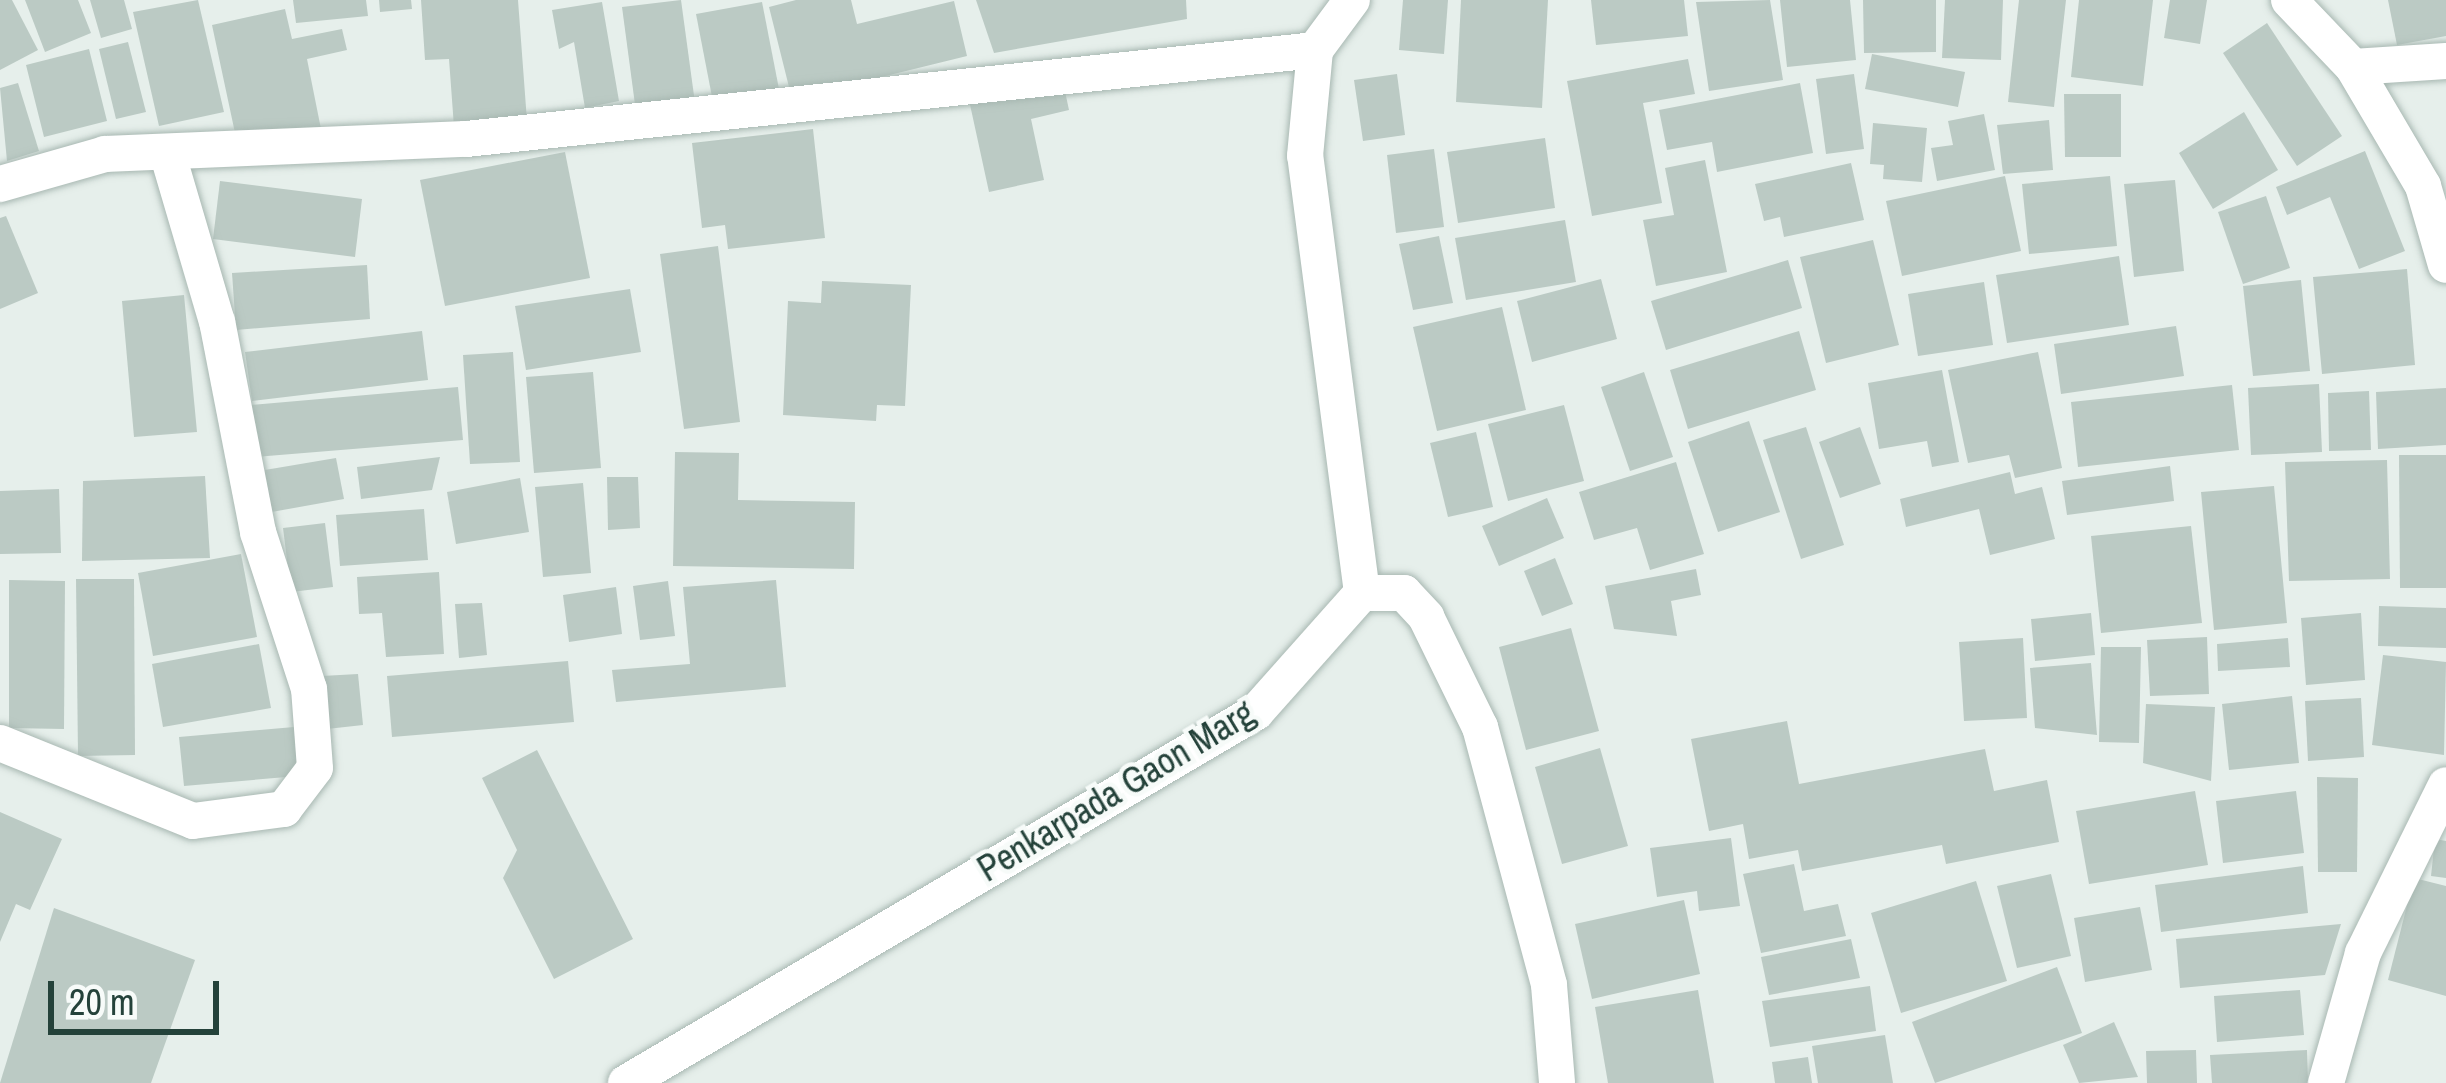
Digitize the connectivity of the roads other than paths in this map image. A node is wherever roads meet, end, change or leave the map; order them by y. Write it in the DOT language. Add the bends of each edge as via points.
graph roads {
  1 [pos="1352,0"];
  2 [pos="2289,0"];
  3 [pos="1315,50"];
  4 [pos="2446,61"];
  5 [pos="2353,67"];
  6 [pos="169,159"];
  7 [pos="0,184"];
  8 [pos="2446,265"];
  9 [pos="1362,593"];
  10 [pos="0,743"];
  11 [pos="2446,785"];
  12 [pos="626,1083"];
  13 [pos="1557,1083"];
  14 [pos="2326,1083"];
  1 -- 3 [label="street"];
  2 -- 5 [label="street"];
  3 -- 6 [label="street" via="512,135"];
  3 -- 9 [label="street" via="1305,156"];
  4 -- 5 [label="street"];
  5 -- 8 [label="street" via="2423,186"];
  6 -- 7 [label="street" via="105,154"];
  6 -- 10 [label="street" via="217,322 258,532 309,689 315,768 284,808 194,820"];
  9 -- 12 [label="street, Penkarpada Gaon Marg" via="1256,712"];
  9 -- 13 [label="street" via="1404,593 1446,644 1472,706 1549,985"];
  11 -- 14 [label="street" via="2356,972"];
}
